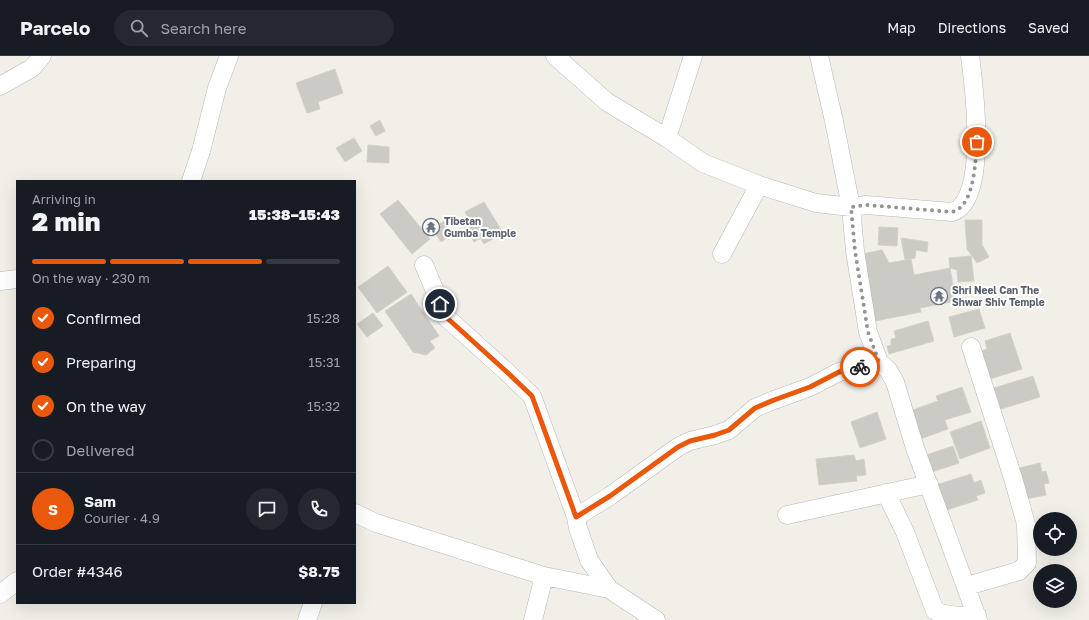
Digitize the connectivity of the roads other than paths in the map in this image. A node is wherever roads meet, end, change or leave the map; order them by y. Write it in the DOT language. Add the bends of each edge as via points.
graph roads {
  1 [pos="42,56"];
  2 [pos="229,56"];
  3 [pos="555,56"];
  4 [pos="693,56"];
  5 [pos="819,56"];
  6 [pos="970,56"];
  7 [pos="0,86"];
  8 [pos="667,138"];
  9 [pos="191,180"];
  10 [pos="759,185"];
  11 [pos="851,207"];
  12 [pos="722,254"];
  13 [pos="424,265"];
  14 [pos="16,279"];
  15 [pos="0,281"];
  16 [pos="971,347"];
  17 [pos="879,362"];
  18 [pos="929,484"];
  19 [pos="886,494"];
  20 [pos="356,514"];
  21 [pos="787,515"];
  22 [pos="576,517"];
  23 [pos="544,576"];
  24 [pos="16,582"];
  25 [pos="967,586"];
  26 [pos="609,589"];
  27 [pos="0,594"];
  28 [pos="313,604"];
  29 [pos="978,618"];
  30 [pos="307,620"];
  31 [pos="533,620"];
  32 [pos="656,620"];
  1 -- 7 [label="street" via="32,68"];
  2 -- 9 [label="street" via="217,88"];
  3 -- 8 [label="street" via="607,102"];
  4 -- 8 [label="street"];
  5 -- 11 [label="street"];
  6 -- 11 [label="street" via="977,142 974,172 963,206 952,212 866,205"];
  8 -- 10 [label="street" via="703,163"];
  10 -- 11 [label="street" via="816,203"];
  10 -- 12 [label="street"];
  11 -- 17 [label="street" via="868,332"];
  13 -- 22 [label="street" via="446,317 532,396"];
  14 -- 15 [label="street"];
  16 -- 25 [label="street" via="1026,524 1027,563 1019,571"];
  17 -- 18 [label="street" via="888,370 895,382"];
  17 -- 22 [label="street" via="839,372 810,387 755,408 729,430 678,447"];
  18 -- 19 [label="street"];
  18 -- 25 [label="street"];
  19 -- 21 [label="street"];
  19 -- 29 [label="street" via="905,532 934,611"];
  20 -- 23 [label="street"];
  22 -- 26 [label="street" via="589,560"];
  23 -- 26 [label="street"];
  23 -- 31 [label="street"];
  24 -- 27 [label="street"];
  25 -- 29 [label="street"];
  26 -- 32 [label="street"];
  28 -- 30 [label="street"];
}
